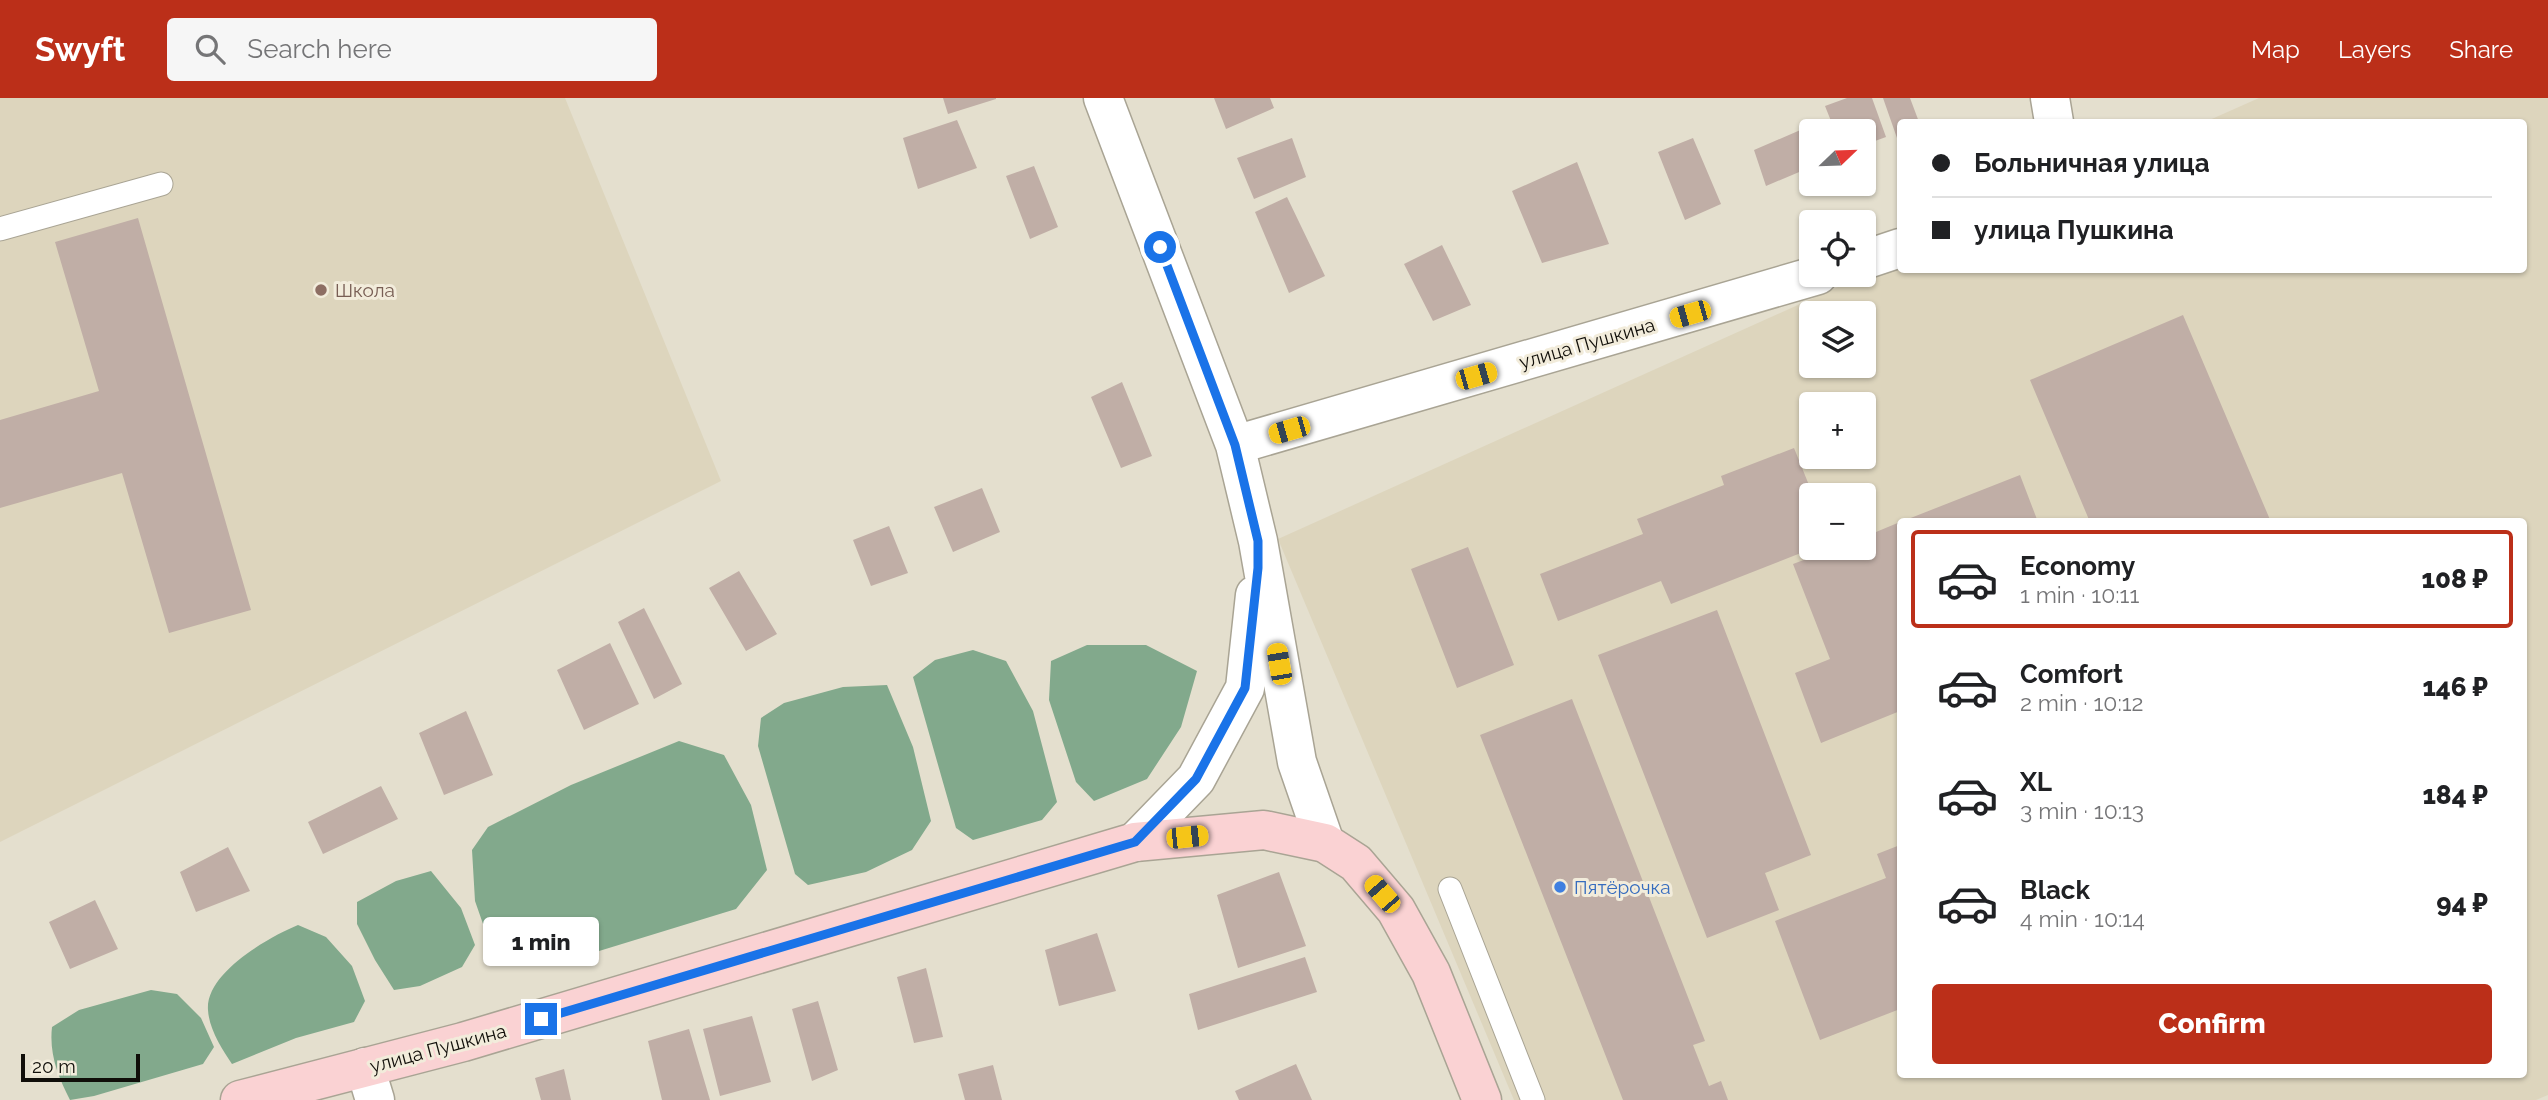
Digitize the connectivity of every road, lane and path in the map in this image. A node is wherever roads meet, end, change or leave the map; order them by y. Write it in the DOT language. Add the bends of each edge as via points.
graph roads {
  1 [pos="1103,98"];
  2 [pos="2050,98"];
  3 [pos="2054,119"];
  4 [pos="161,184"];
  5 [pos="0,229"];
  6 [pos="1897,249"];
  7 [pos="1876,256"];
  8 [pos="1799,281"];
  9 [pos="1235,445"];
  10 [pos="1258,541"];
  11 [pos="1135,842"];
  12 [pos="1325,843"];
  13 [pos="1450,889"];
  14 [pos="370,1084"];
  15 [pos="240,1100"];
  16 [pos="1482,1100"];
  17 [pos="1534,1100"];
  1 -- 9 [label="street"];
  2 -- 3 [label="street"];
  4 -- 5 [label="lane"];
  6 -- 7 [label="street"];
  8 -- 9 [label="street, улица Пушкина"];
  9 -- 10 [label="street"];
  10 -- 11 [label="street" via="1245,688 1196,779"];
  10 -- 12 [label="street" via="1297,762"];
  11 -- 12 [label="main road, улица Пушкина" via="1264,830"];
  11 -- 14 [label="main road, улица Пушкина" via="463,1042"];
  12 -- 16 [label="main road" via="1356,863 1396,909 1431,973"];
  13 -- 17 [label="lane"];
  14 -- 15 [label="main road, улица Пушкина"];
}
